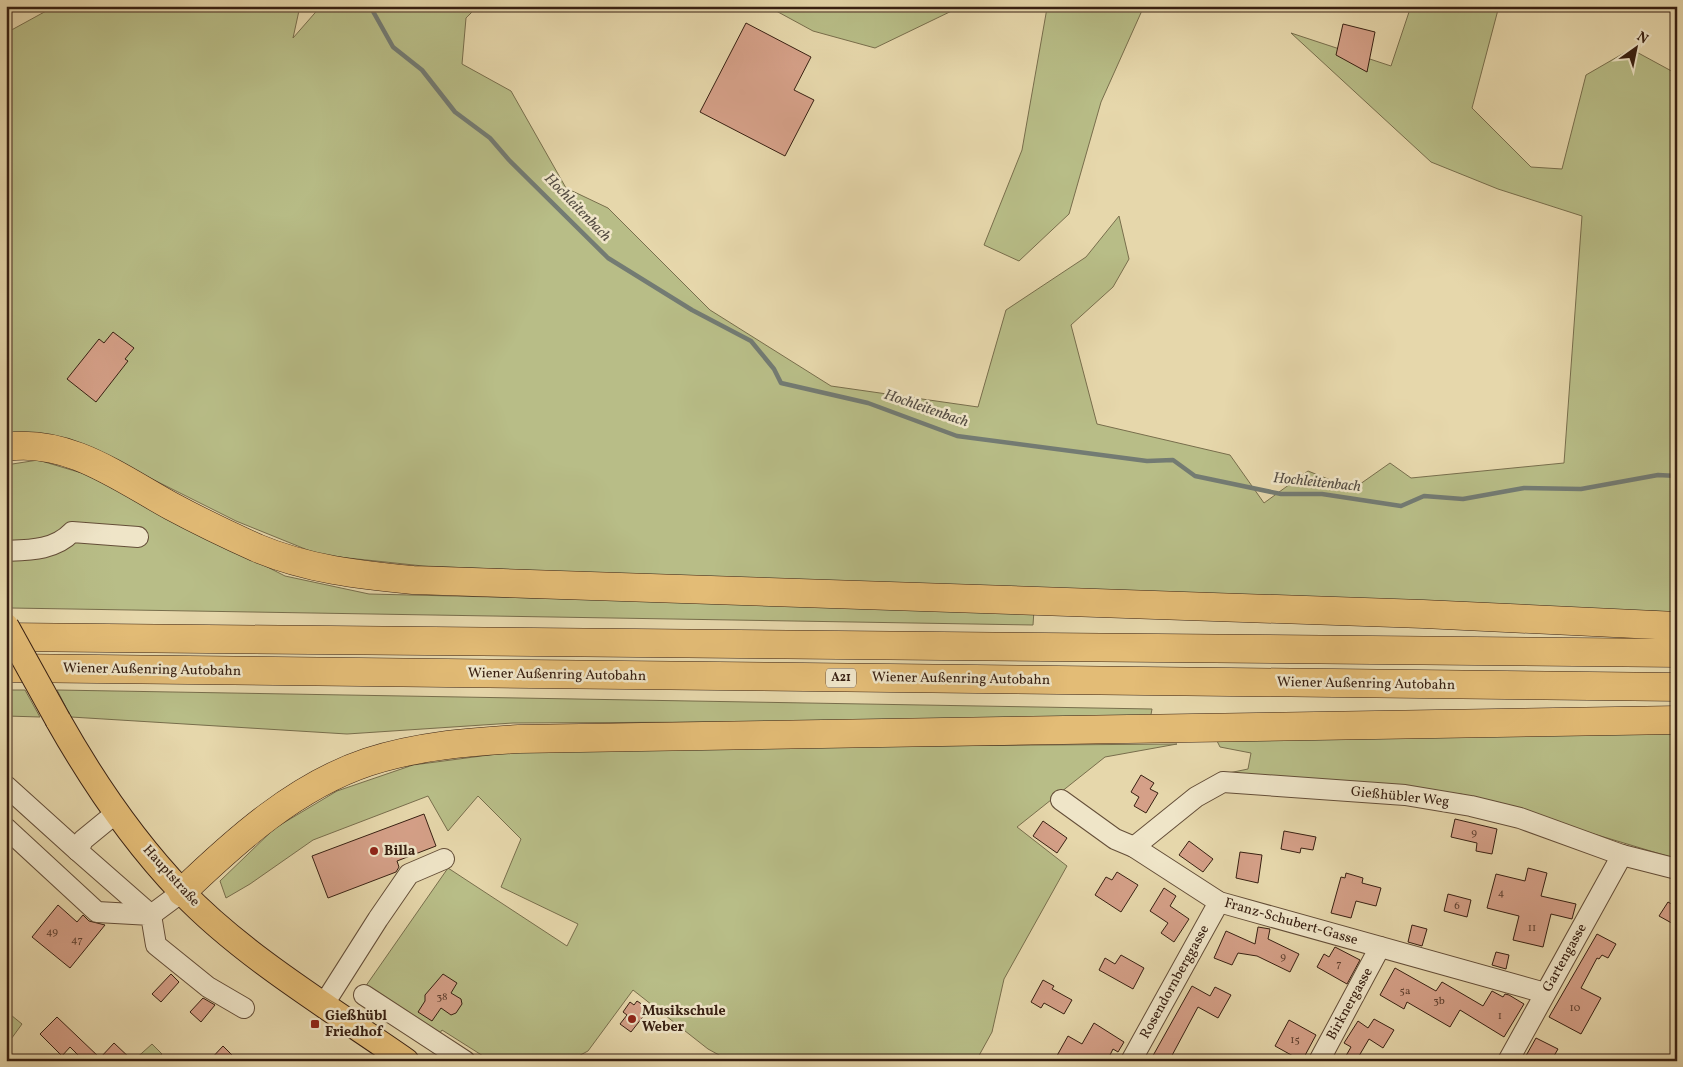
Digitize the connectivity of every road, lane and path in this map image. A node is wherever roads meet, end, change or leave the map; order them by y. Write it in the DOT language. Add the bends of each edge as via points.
graph roads {
  1 [pos="6,447"];
  2 [pos="138,537"];
  3 [pos="6,550"];
  4 [pos="6,626"];
  5 [pos="1677,626"];
  6 [pos="6,638"];
  7 [pos="1677,653"];
  8 [pos="6,668"];
  9 [pos="1677,687"];
  10 [pos="1677,720"];
  11 [pos="6,786"];
  12 [pos="1061,800"];
  13 [pos="116,814"];
  14 [pos="6,828"];
  15 [pos="1134,847"];
  16 [pos="78,851"];
  17 [pos="1622,855"];
  18 [pos="444,859"];
  19 [pos="1677,869"];
  20 [pos="182,892"];
  21 [pos="1219,902"];
  22 [pos="151,915"];
  23 [pos="1380,947"];
  24 [pos="1545,993"];
  25 [pos="364,995"];
  26 [pos="324,1004"];
  27 [pos="244,1008"];
  28 [pos="406,1061"];
  29 [pos="465,1061"];
  30 [pos="1131,1061"];
  31 [pos="1319,1061"];
  32 [pos="1508,1061"];
  1 -- 5 [label="highway" via="26,445 66,452 258,548 315,567 377,576 484,584 1423,614"];
  2 -- 3 [label="street" via="72,532 63,541 38,550"];
  4 -- 13 [label="main road, Hauptstraße, bridge" via="81,761"];
  6 -- 7 [label="highway"];
  8 -- 9 [label="highway, Wiener Außenring Autobahn / A21"];
  10 -- 20 [label="highway" via="519,739 450,744 369,762 300,794 218,857"];
  11 -- 16 [label="street"];
  12 -- 15 [label="street, Franz-Schubert-Gasse" via="1115,839"];
  13 -- 16 [label="street" via="83,840"];
  13 -- 20 [label="main road, Hauptstraße"];
  14 -- 22 [label="street" via="97,912"];
  15 -- 17 [label="street, Gießhübler Weg" via="1196,797 1223,782 1405,795 1471,806 1520,818"];
  15 -- 21 [label="street, Franz-Schubert-Gasse"];
  16 -- 22 [label="street"];
  17 -- 19 [label="street, Gießhübler Weg"];
  17 -- 24 [label="street, Gartengasse"];
  18 -- 26 [label="street" via="409,874"];
  20 -- 22 [label="street"];
  20 -- 26 [label="main road, Hauptstraße" via="229,935"];
  21 -- 23 [label="street, Franz-Schubert-Gasse"];
  21 -- 30 [label="street, Rosendornberggasse"];
  22 -- 27 [label="street" via="156,945 208,987"];
  23 -- 24 [label="street, Franz-Schubert-Gasse"];
  23 -- 31 [label="street, Birknergasse"];
  24 -- 32 [label="street, Gartengasse"];
  25 -- 29 [label="street"];
  26 -- 28 [label="main road, Hauptstraße"];
}
